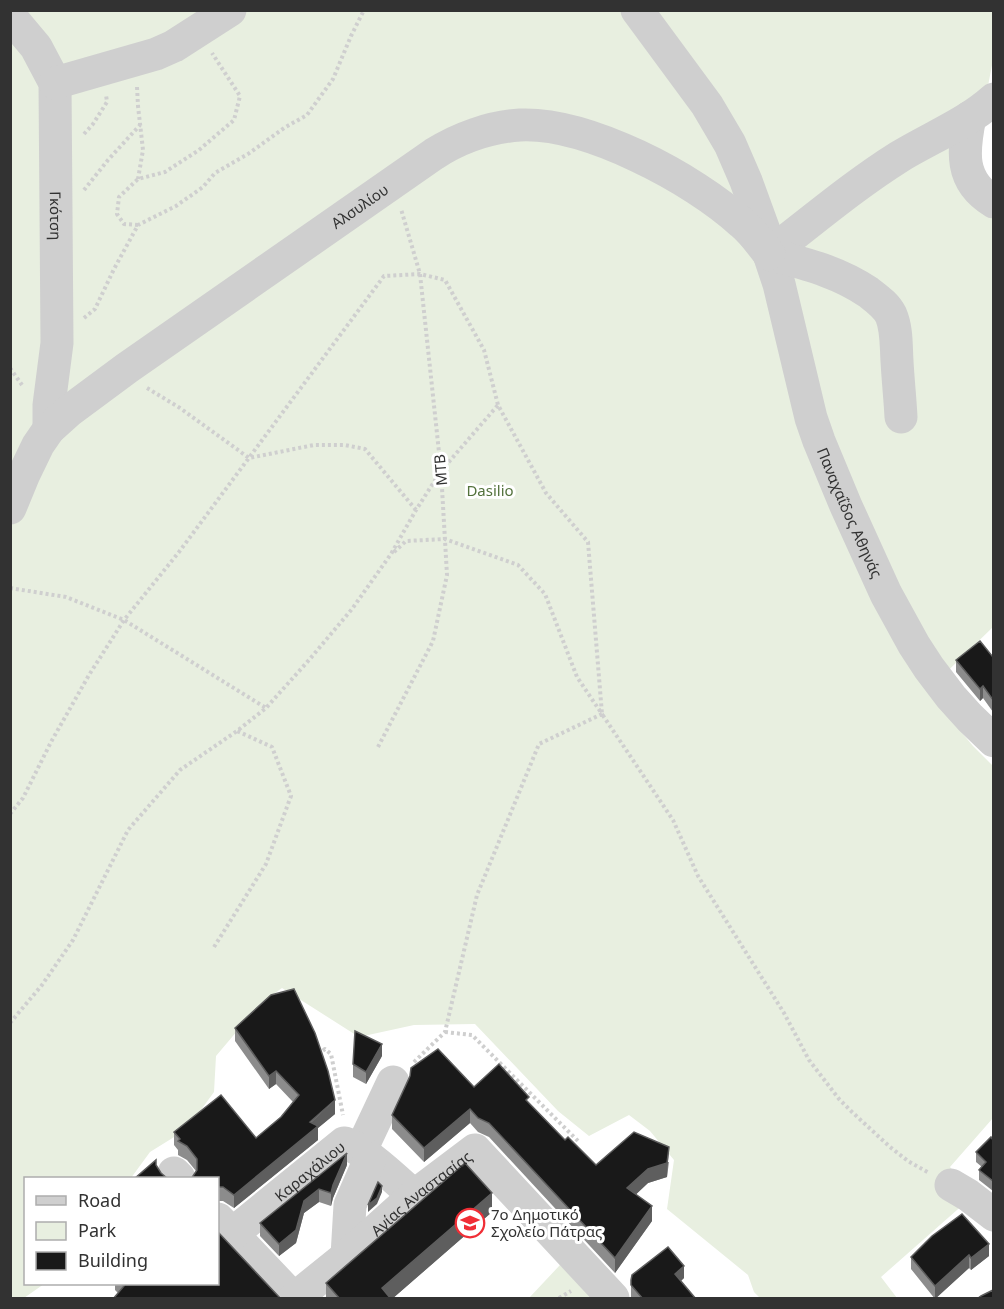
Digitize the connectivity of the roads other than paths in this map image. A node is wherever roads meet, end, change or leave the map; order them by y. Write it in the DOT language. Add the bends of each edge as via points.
graph roads {
  1 [pos="230,10"];
  2 [pos="637,10"];
  3 [pos="10,16"];
  4 [pos="55,82"];
  5 [pos="982,108"];
  6 [pos="993,202"];
  7 [pos="769,254"];
  8 [pos="901,417"];
  9 [pos="49,429"];
  10 [pos="10,508"];
  11 [pos="993,741"];
  12 [pos="393,1082"];
  13 [pos="358,1151"];
  14 [pos="951,1185"];
  15 [pos="414,1196"];
  16 [pos="993,1215"];
  17 [pos="225,1226"];
  18 [pos="347,1256"];
  19 [pos="294,1299"];
  20 [pos="613,1299"];
  1 -- 4 [label="street" via="156,54"];
  2 -- 7 [label="street, Παναχαΐδος Αθηνάς" via="720,125 755,205"];
  3 -- 4 [label="street, Γκότση" via="36,47"];
  4 -- 9 [label="street, Γκότση" via="57,344"];
  5 -- 6 [label="street" via="965,148 966,167 973,184"];
  5 -- 7 [label="street" via="867,178"];
  7 -- 8 [label="street" via="852,282 885,306 893,323"];
  7 -- 9 [label="street, Αλσυλίου" via="742,223 705,195 635,155 546,126 519,125 478,133 445,147 393,182 127,368"];
  7 -- 11 [label="street, Παναχαΐδος Αθηνάς" via="815,429 867,555 929,668"];
  9 -- 10 [label="street, Αλσυλίου" via="32,456"];
  12 -- 13 [label="street, Καραχάλιου"];
  13 -- 15 [label="street"];
  13 -- 17 [label="street, Καραχάλιου"];
  13 -- 18 [label="street"];
  14 -- 16 [label="street"];
  15 -- 18 [label="street, Αγίας Αναστασίας"];
  15 -- 20 [label="street, Αγίας Αναστασίας" via="475,1150"];
  17 -- 19 [label="street"];
  18 -- 19 [label="street, Αγίας Αναστασίας"];
}
